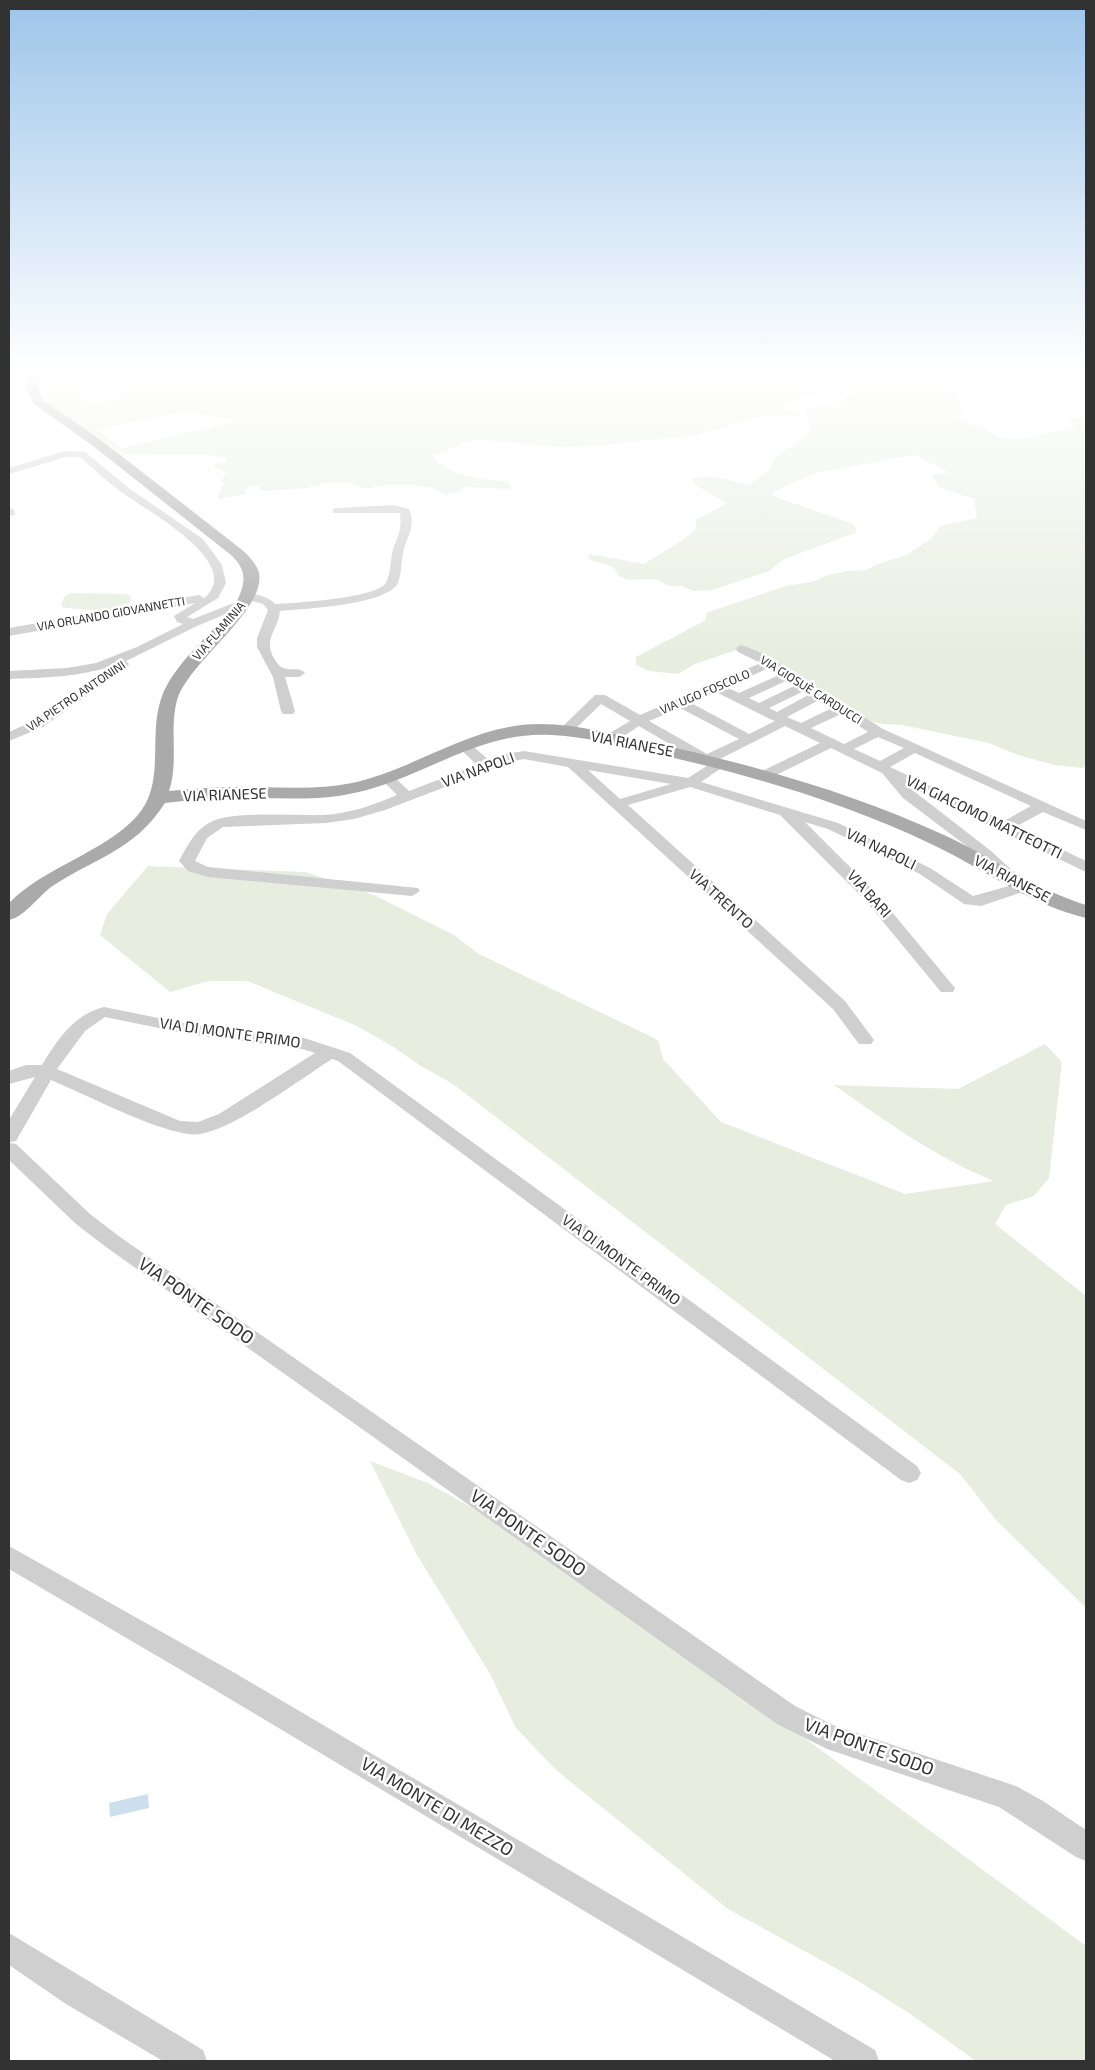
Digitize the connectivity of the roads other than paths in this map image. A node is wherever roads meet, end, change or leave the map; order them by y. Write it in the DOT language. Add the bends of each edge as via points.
graph roads {
  1 [pos="98,468"];
  2 [pos="128,468"];
  3 [pos="337,511"];
  4 [pos="214,596"];
  5 [pos="247,600"];
  6 [pos="274,608"];
  7 [pos="193,623"];
  8 [pos="9,632"];
  9 [pos="742,649"];
  10 [pos="142,650"];
  11 [pos="769,664"];
  12 [pos="274,669"];
  13 [pos="299,673"];
  14 [pos="9,675"];
  15 [pos="788,676"];
  16 [pos="804,686"];
  17 [pos="718,688"];
  18 [pos="818,695"];
  19 [pos="739,698"];
  20 [pos="681,703"];
  21 [pos="758,708"];
  22 [pos="841,709"];
  23 [pos="288,711"];
  24 [pos="781,719"];
  25 [pos="640,720"];
  26 [pos="801,728"];
  27 [pos="565,731"];
  28 [pos="878,732"];
  29 [pos="9,737"];
  30 [pos="610,739"];
  31 [pos="749,739"];
  32 [pos="464,746"];
  33 [pos="838,746"];
  34 [pos="915,748"];
  35 [pos="571,762"];
  36 [pos="714,762"];
  37 [pos="486,766"];
  38 [pos="881,766"];
  39 [pos="764,776"];
  40 [pos="388,779"];
  41 [pos="690,783"];
  42 [pos="406,796"];
  43 [pos="158,798"];
  44 [pos="618,804"];
  45 [pos="1043,806"];
  46 [pos="781,809"];
  47 [pos="1086,826"];
  48 [pos="1004,827"];
  49 [pos="1086,867"];
  50 [pos="1021,886"];
  51 [pos="412,891"];
  52 [pos="1086,912"];
  53 [pos="9,914"];
  54 [pos="947,988"];
  55 [pos="865,1040"];
  56 [pos="330,1052"];
  57 [pos="47,1071"];
  58 [pos="9,1078"];
  59 [pos="9,1136"];
  60 [pos="9,1149"];
  61 [pos="909,1473"];
  62 [pos="9,1557"];
  63 [pos="1086,1848"];
  64 [pos="9,1948"];
  65 [pos="192,2061"];
  66 [pos="864,2061"];
  1 -- 4 [label="street" via="126,491 199,541 220,574"];
  2 -- 5 [label="main road, VIA FLAMINIA" via="244,559 252,576"];
  3 -- 6 [label="street" via="394,508 405,511 407,528 398,550 392,583 373,595 339,604"];
  4 -- 7 [label="street" via="180,616"];
  4 -- 8 [label="street, VIA ORLANDO GIOVANNETTI"];
  5 -- 6 [label="street" via="267,602"];
  5 -- 7 [label="street, VIA PIETRO ANTONINI"];
  5 -- 43 [label="main road, VIA FLAMINIA" via="184,672 171,692 165,716 164,782"];
  6 -- 12 [label="street" via="274,617 263,642"];
  7 -- 10 [label="street, VIA PIETRO ANTONINI"];
  9 -- 11 [label="street, VIA GIOSUÈ CARDUCCI"];
  10 -- 14 [label="street, VIA PIETRO ANTONINI" via="106,664 66,672"];
  10 -- 29 [label="street, VIA PIETRO ANTONINI" via="38,724"];
  11 -- 15 [label="street, VIA GIOSUÈ CARDUCCI"];
  11 -- 17 [label="street, VIA UGO FOSCOLO"];
  12 -- 13 [label="street" via="288,674"];
  12 -- 23 [label="street"];
  15 -- 16 [label="street, VIA GIOSUÈ CARDUCCI"];
  15 -- 19 [label="street"];
  16 -- 18 [label="street, VIA GIOSUÈ CARDUCCI"];
  16 -- 21 [label="street"];
  17 -- 19 [label="street, VIA GIACOMO MATTEOTTI"];
  17 -- 20 [label="street, VIA UGO FOSCOLO"];
  18 -- 22 [label="street, VIA GIOSUÈ CARDUCCI"];
  18 -- 24 [label="street"];
  19 -- 21 [label="street, VIA GIACOMO MATTEOTTI"];
  20 -- 25 [label="street, VIA UGO FOSCOLO"];
  20 -- 31 [label="street"];
  21 -- 24 [label="street, VIA GIACOMO MATTEOTTI"];
  22 -- 26 [label="street"];
  22 -- 28 [label="street, VIA GIOSUÈ CARDUCCI"];
  24 -- 26 [label="street, VIA GIACOMO MATTEOTTI"];
  24 -- 31 [label="street"];
  25 -- 27 [label="street" via="600,698"];
  25 -- 30 [label="street, VIA UGO FOSCOLO"];
  25 -- 36 [label="street"];
  26 -- 33 [label="street, VIA GIACOMO MATTEOTTI"];
  27 -- 30 [label="main road, VIA RIANESE"];
  27 -- 32 [label="main road, VIA RIANESE" via="518,730"];
  28 -- 33 [label="street"];
  28 -- 34 [label="street, VIA GIOSUÈ CARDUCCI"];
  30 -- 36 [label="main road, VIA RIANESE"];
  31 -- 36 [label="street"];
  32 -- 37 [label="street"];
  32 -- 40 [label="main road, VIA RIANESE"];
  33 -- 38 [label="street, VIA GIACOMO MATTEOTTI"];
  33 -- 39 [label="street"];
  34 -- 38 [label="street"];
  34 -- 45 [label="street, VIA GIOSUÈ CARDUCCI"];
  35 -- 37 [label="street, VIA NAPOLI" via="519,755"];
  35 -- 41 [label="street, VIA NAPOLI"];
  35 -- 44 [label="street, VIA TRENTO"];
  36 -- 39 [label="main road, VIA RIANESE"];
  36 -- 41 [label="street"];
  37 -- 42 [label="street, VIA NAPOLI"];
  38 -- 48 [label="street, VIA GIACOMO MATTEOTTI"];
  38 -- 50 [label="street" via="908,795 986,854"];
  39 -- 50 [label="main road, VIA RIANESE" via="887,817 959,850"];
  40 -- 42 [label="street"];
  40 -- 43 [label="main road, VIA RIANESE" via="323,792 223,793"];
  41 -- 44 [label="street"];
  41 -- 46 [label="street, VIA NAPOLI"];
  42 -- 51 [label="street, VIA NAPOLI" via="341,817 218,824 201,835 187,862 193,868 223,873"];
  43 -- 53 [label="main road, VIA FLAMINIA" via="149,814 133,830 50,879"];
  44 -- 55 [label="street, VIA TRENTO" via="838,1006"];
  45 -- 47 [label="street, VIA GIOSUÈ CARDUCCI"];
  45 -- 48 [label="street"];
  46 -- 50 [label="street, VIA NAPOLI" via="855,835 933,875 970,901 981,901"];
  46 -- 54 [label="street, VIA BARI" via="830,852 882,907"];
  48 -- 49 [label="street, VIA GIACOMO MATTEOTTI"];
  50 -- 52 [label="main road, VIA RIANESE"];
  56 -- 57 [label="street, VIA DI MONTE PRIMO" via="298,1043 202,1032 100,1013 67,1041"];
  56 -- 57 [label="street, VIA DI MONTE PRIMO" via="226,1118 193,1129 170,1125"];
  56 -- 61 [label="street, VIA DI MONTE PRIMO" via="358,1066"];
  57 -- 58 [label="street" via="26,1071"];
  57 -- 59 [label="street"];
  60 -- 63 [label="street, VIA PONTE SODO" via="83,1219 113,1242 786,1715 827,1736 1006,1796"];
  62 -- 66 [label="street, VIA MONTE DI MEZZO"];
  64 -- 65 [label="street" via="84,1998"];
}
